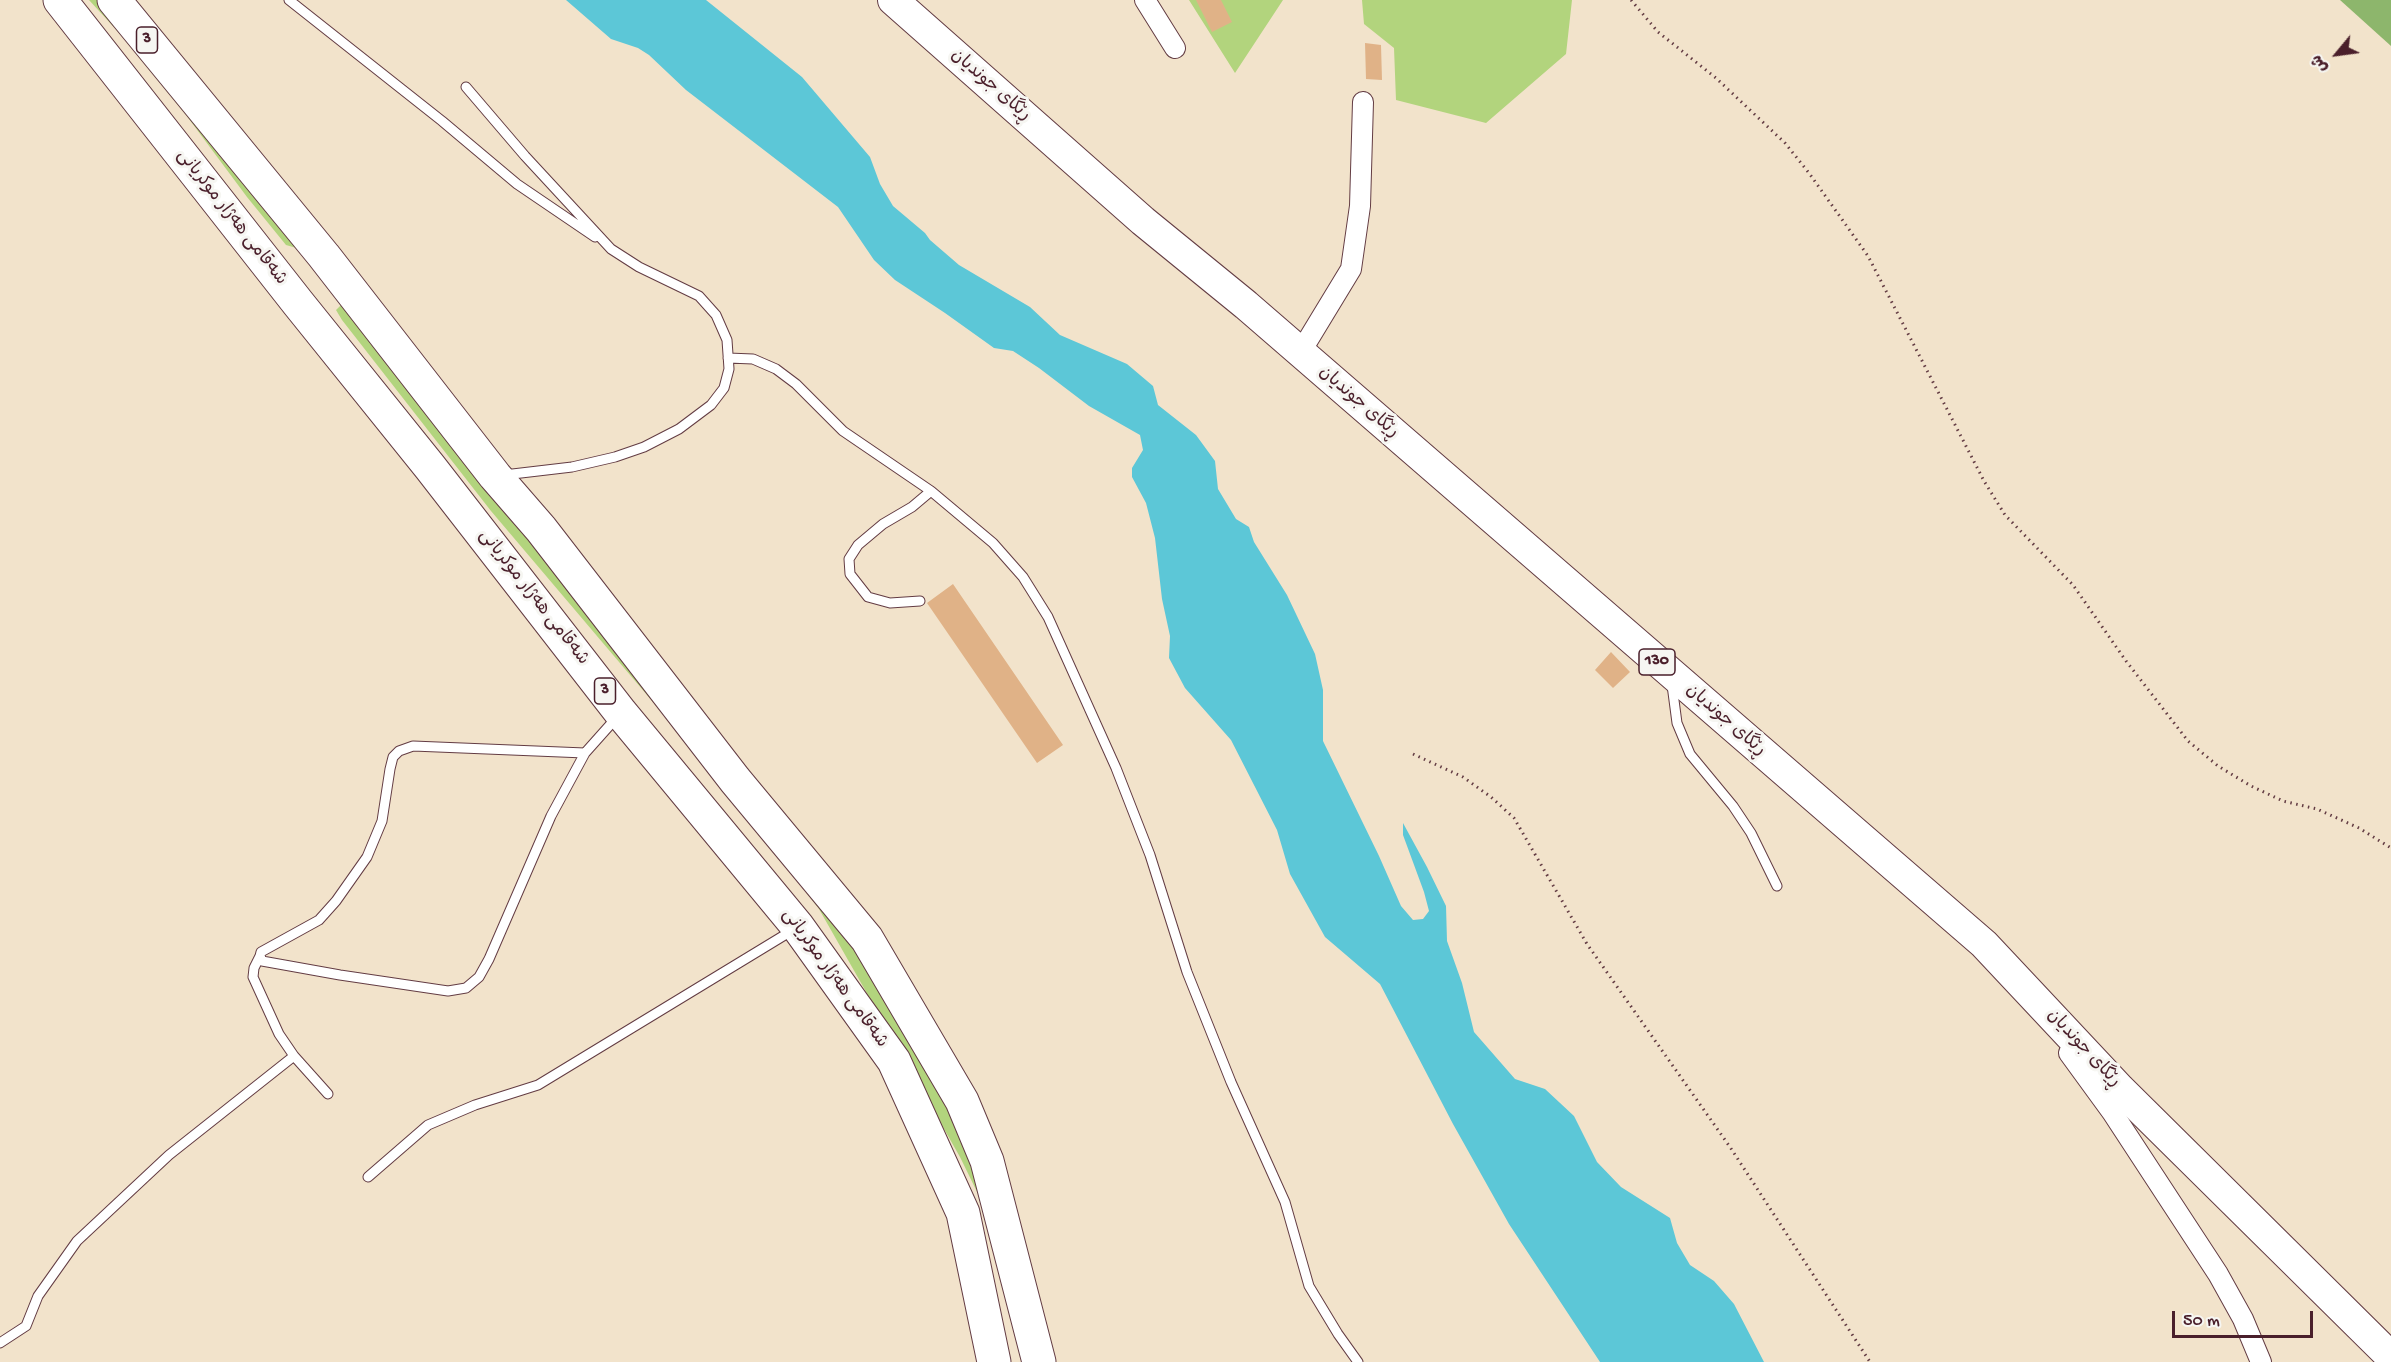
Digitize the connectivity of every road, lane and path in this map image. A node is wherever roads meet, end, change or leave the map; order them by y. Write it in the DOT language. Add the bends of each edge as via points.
graph roads {
  1 [pos="60,0"];
  2 [pos="114,0"];
  3 [pos="289,0"];
  4 [pos="893,0"];
  5 [pos="1145,0"];
  6 [pos="1631,0"];
  7 [pos="1175,48"];
  8 [pos="466,87"];
  9 [pos="1363,102"];
  10 [pos="611,249"];
  11 [pos="324,256"];
  12 [pos="298,303"];
  13 [pos="1300,353"];
  14 [pos="728,358"];
  15 [pos="495,476"];
  16 [pos="931,491"];
  17 [pos="920,601"];
  18 [pos="1670,674"];
  19 [pos="621,713"];
  20 [pos="585,753"];
  21 [pos="1413,754"];
  22 [pos="2391,848"];
  23 [pos="1778,886"];
  24 [pos="798,927"];
  25 [pos="1984,944"];
  26 [pos="260,957"];
  27 [pos="294,1056"];
  28 [pos="328,1094"];
  29 [pos="368,1177"];
  30 [pos="0,1343"];
  31 [pos="2391,1357"];
  32 [pos="994,1362"];
  33 [pos="1040,1362"];
  34 [pos="1358,1362"];
  35 [pos="1870,1362"];
  36 [pos="2261,1362"];
  1 -- 12 [label="highway, شەقامی ھەژار موکریانی / 3"];
  2 -- 11 [label="highway, 3"];
  3 -- 10 [label="lane" via="518,184"];
  4 -- 13 [label="main road, ڕێگای جوندیان / 130" via="1134,213"];
  5 -- 7 [label="street"];
  6 -- 22 [label="path" via="1658,32 1716,78 1785,143 1809,173 1868,256 2005,515 2073,585 2188,741 2251,786 2283,801 2317,809"];
  8 -- 10 [label="lane"];
  9 -- 13 [label="street" via="1360,206 1351,269"];
  10 -- 14 [label="lane" via="699,296 716,315 727,340"];
  11 -- 12 [label="highway"];
  11 -- 15 [label="highway, 3"];
  12 -- 19 [label="highway, شەقامی ھەژار موکریانی / 3"];
  13 -- 18 [label="main road, ڕێگای جوندیان / 130"];
  14 -- 15 [label="lane" via="723,388 711,405 679,429 644,447 572,467"];
  14 -- 16 [label="lane" via="753,359 776,369 843,431"];
  15 -- 33 [label="highway, 3" via="541,529 735,780 867,939 962,1101 987,1161"];
  16 -- 17 [label="lane" via="883,524 858,545 849,559 850,574 868,597 890,603"];
  16 -- 34 [label="lane" via="993,543 1023,577 1048,617 1116,768 1150,855 1187,972 1285,1202 1309,1286"];
  18 -- 23 [label="lane" via="1677,723 1690,754 1733,806"];
  18 -- 25 [label="main road, ڕێگای جوندیان / 130"];
  19 -- 20 [label="lane"];
  19 -- 24 [label="highway, شەقامی ھەژار موکریانی / 3"];
  20 -- 26 [label="lane" via="413,746 399,751 390,770 382,821 367,857 319,920 261,952"];
  20 -- 26 [label="lane" via="551,816 489,959 479,977 466,988 448,991 351,977 262,961"];
  21 -- 35 [label="path" via="1463,777 1514,818 1587,944 1730,1147"];
  24 -- 29 [label="lane" via="537,1084 428,1125"];
  24 -- 32 [label="highway, شەقامی ھەژار موکریانی / 3" via="894,1061 963,1213"];
  25 -- 31 [label="main road, ڕێگای جوندیان / 130" via="2120,1089"];
  25 -- 36 [label="street" via="2112,1112 2218,1274"];
  26 -- 27 [label="lane" via="253,977 279,1035"];
  27 -- 28 [label="lane"];
  27 -- 30 [label="lane" via="169,1155 77,1241 38,1296 26,1326"];
}
